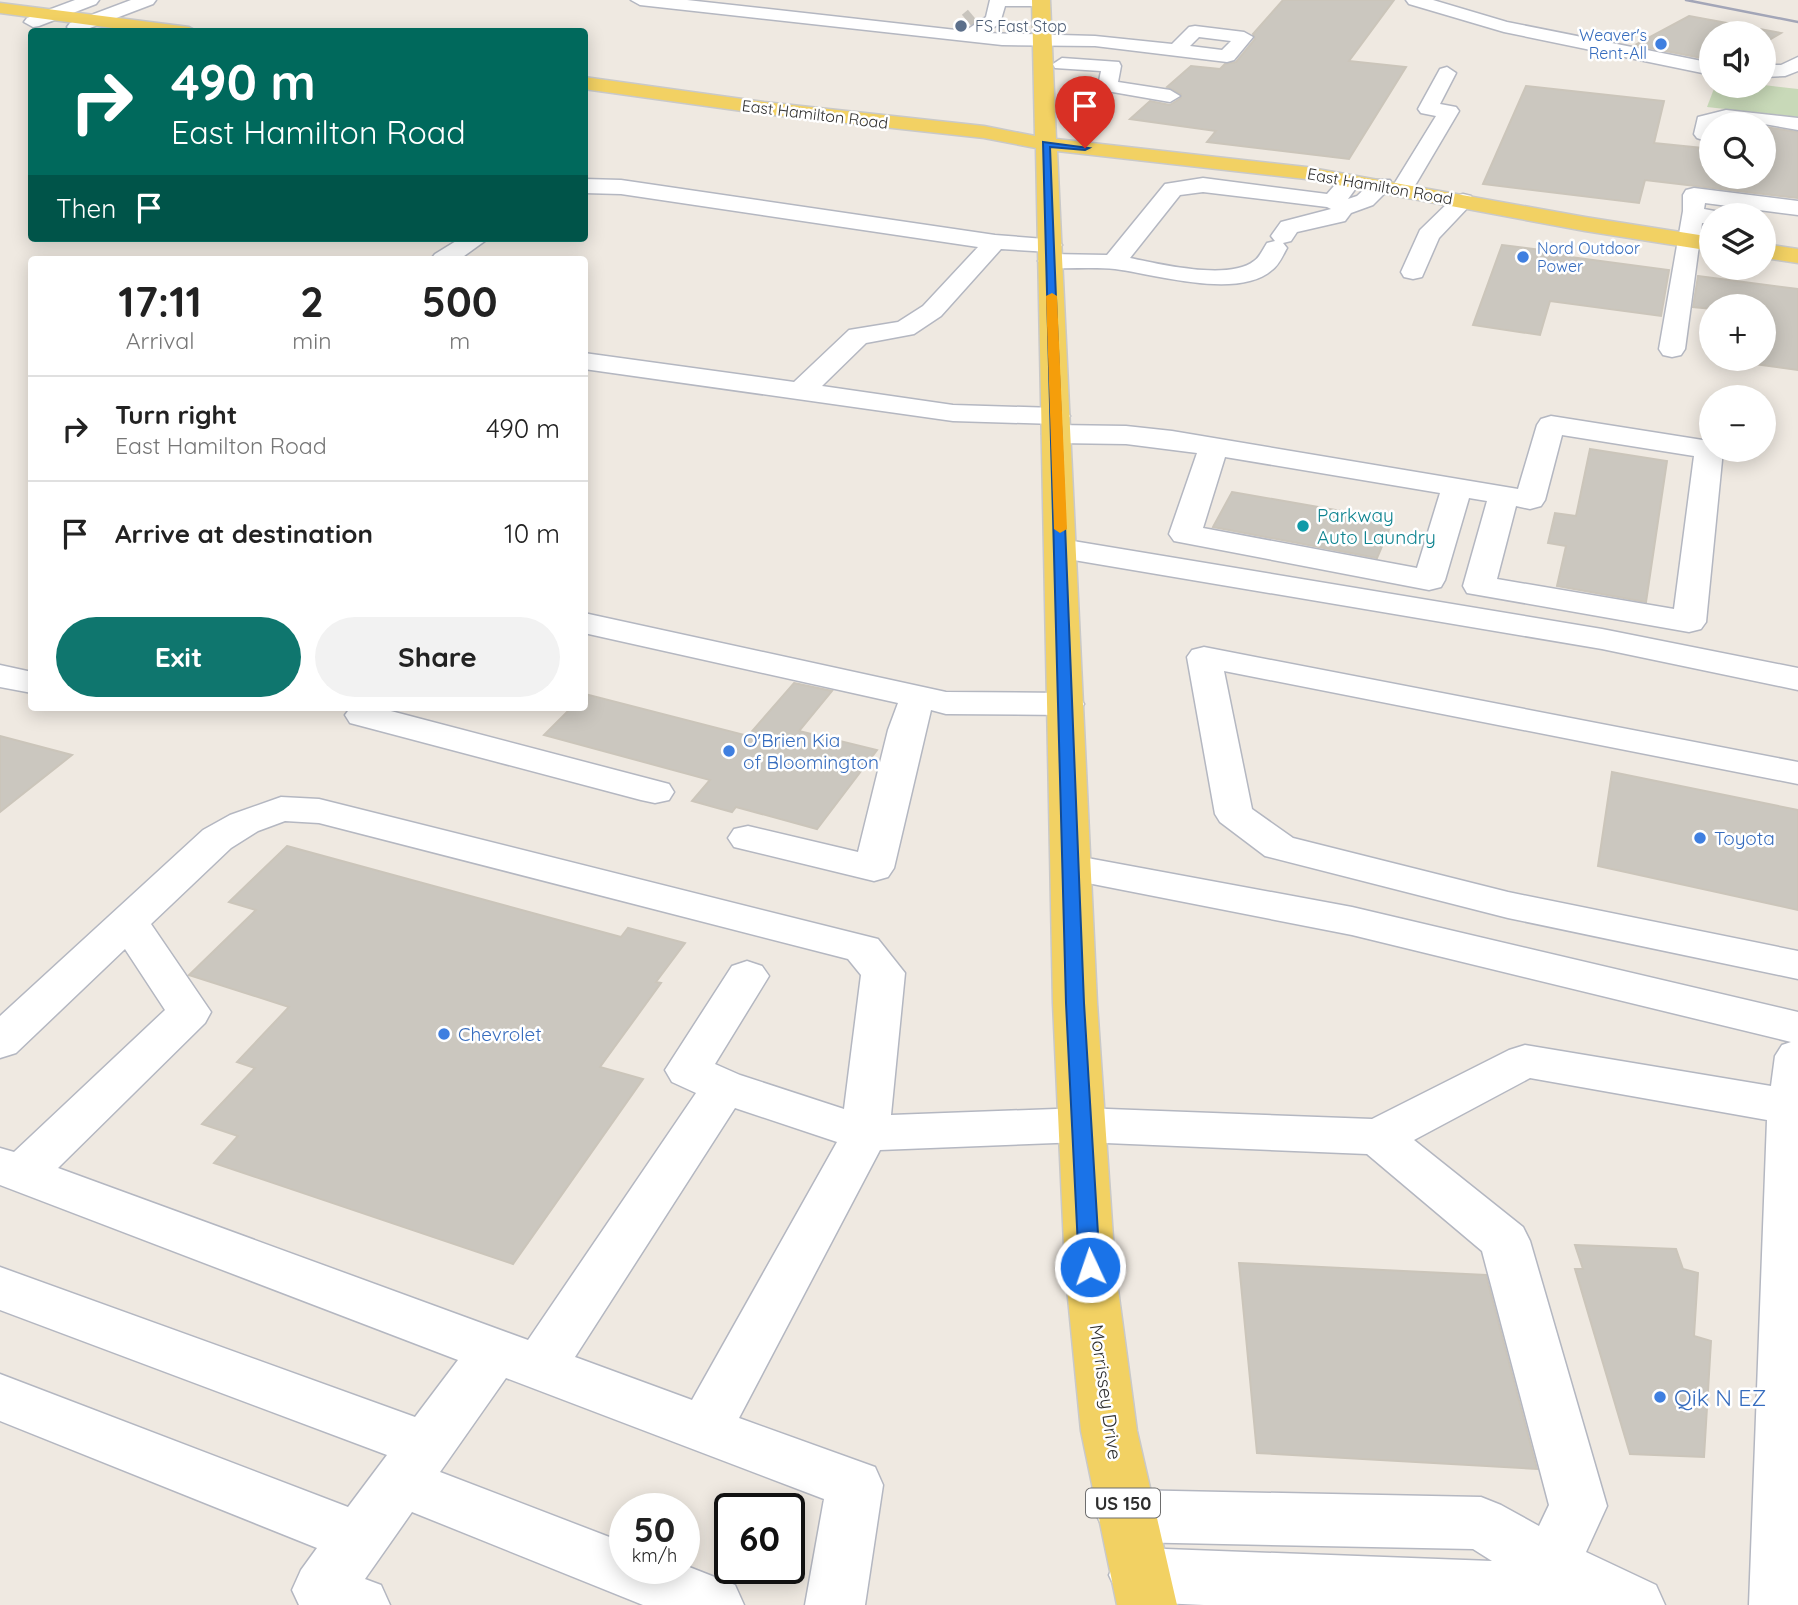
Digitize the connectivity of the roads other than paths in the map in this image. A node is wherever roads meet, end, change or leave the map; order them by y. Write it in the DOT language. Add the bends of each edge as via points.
graph roads {
  1 [pos="90,0"];
  2 [pos="147,0"];
  3 [pos="640,0"];
  4 [pos="1415,0"];
  5 [pos="1041,1"];
  6 [pos="0,8"];
  7 [pos="55,14"];
  8 [pos="0,18"];
  9 [pos="33,22"];
  10 [pos="103,26"];
  11 [pos="970,27"];
  12 [pos="132,28"];
  13 [pos="1042,41"];
  14 [pos="1176,50"];
  15 [pos="1043,63"];
  16 [pos="1798,63"];
  17 [pos="1699,66"];
  18 [pos="1776,70"];
  19 [pos="1447,73"];
  20 [pos="588,84"];
  21 [pos="588,95"];
  22 [pos="1170,96"];
  23 [pos="1776,122"];
  24 [pos="1798,124"];
  25 [pos="1046,144"];
  26 [pos="1351,180"];
  27 [pos="588,186"];
  28 [pos="1392,187"];
  29 [pos="1463,201"];
  30 [pos="1719,203"];
  31 [pos="1338,204"];
  32 [pos="1699,208"];
  33 [pos="1776,208"];
  34 [pos="1798,208"];
  35 [pos="1776,225"];
  36 [pos="1798,228"];
  37 [pos="471,242"];
  38 [pos="995,242"];
  39 [pos="1699,242"];
  40 [pos="1699,246"];
  41 [pos="1050,253"];
  42 [pos="1776,253"];
  43 [pos="448,256"];
  44 [pos="1798,256"];
  45 [pos="1114,262"];
  46 [pos="1413,272"];
  47 [pos="1672,349"];
  48 [pos="588,362"];
  49 [pos="800,392"];
  50 [pos="1056,425"];
  51 [pos="1214,446"];
  52 [pos="1457,487"];
  53 [pos="1504,495"];
  54 [pos="1061,549"];
  55 [pos="588,624"];
  56 [pos="0,676"];
  57 [pos="1797,678"];
  58 [pos="28,682"];
  59 [pos="918,696"];
  60 [pos="1066,704"];
  61 [pos="367,711"];
  62 [pos="1798,773"];
  63 [pos="655,792"];
  64 [pos="748,838"];
  65 [pos="1071,868"];
  66 [pos="128,922"];
  67 [pos="1798,965"];
  68 [pos="747,976"];
  69 [pos="1798,1028"];
  70 [pos="0,1042"];
  71 [pos="724,1087"];
  72 [pos="1796,1090"];
  73 [pos="1082,1125"];
  74 [pos="864,1133"];
  75 [pos="1378,1137"];
  76 [pos="11,1170"];
  77 [pos="0,1289"];
  78 [pos="518,1359"];
  79 [pos="0,1397"];
  80 [pos="705,1429"];
  81 [pos="412,1463"];
  82 [pos="1126,1516"];
  83 [pos="359,1538"];
  84 [pos="1550,1585"];
  85 [pos="1143,1590"];
  86 [pos="360,1605"];
  87 [pos="714,1605"];
  88 [pos="835,1605"];
  89 [pos="1636,1605"];
  90 [pos="1779,1605"];
  1 -- 7 [label="street"];
  2 -- 10 [label="street"];
  3 -- 11 [label="street" via="824,20"];
  4 -- 17 [label="street" via="1504,27"];
  5 -- 11 [label="street" via="998,1 996,11 979,13"];
  5 -- 13 [label="main road, Morrissey Drive / US 150"];
  6 -- 7 [label="main road"];
  7 -- 9 [label="street"];
  7 -- 10 [label="main road"];
  8 -- 9 [label="main road"];
  9 -- 10 [label="main road"];
  10 -- 12 [label="main road"];
  11 -- 13 [label="street"];
  13 -- 14 [label="street" via="1095,41"];
  13 -- 15 [label="main road, Morrissey Drive / US 150"];
  15 -- 22 [label="street" via="1112,66 1108,86"];
  15 -- 25 [label="main road, Morrissey Drive / US 150"];
  16 -- 18 [label="street"];
  19 -- 28 [label="street" via="1428,109 1449,111"];
  20 -- 25 [label="main road, East Hamilton Road" via="984,132"];
  21 -- 25 [label="main road, East Hamilton Road" via="787,122"];
  23 -- 24 [label="street"];
  25 -- 26 [label="main road, East Hamilton Road"];
  25 -- 41 [label="main road, Morrissey Drive / US 150"];
  26 -- 28 [label="main road, East Hamilton Road"];
  26 -- 31 [label="street"];
  27 -- 38 [label="street" via="621,187"];
  28 -- 29 [label="main road, East Hamilton Road"];
  28 -- 31 [label="street" via="1360,205"];
  29 -- 39 [label="main road, East Hamilton Road"];
  29 -- 46 [label="street" via="1429,235"];
  30 -- 32 [label="street" via="1694,195"];
  31 -- 45 [label="street" via="1203,185 1173,189"];
  31 -- 45 [label="street" via="1337,216 1289,227 1262,268 1238,275 1196,276"];
  33 -- 34 [label="street"];
  35 -- 36 [label="street"];
  37 -- 43 [label="street"];
  38 -- 41 [label="street"];
  38 -- 49 [label="street" via="932,311 905,329 858,336"];
  40 -- 47 [label="street"];
  41 -- 45 [label="street"];
  41 -- 50 [label="main road, Morrissey Drive / US 150"];
  42 -- 44 [label="main road"];
  48 -- 49 [label="street"];
  49 -- 50 [label="street"];
  50 -- 51 [label="street"];
  50 -- 54 [label="main road, Morrissey Drive / US 150"];
  51 -- 52 [label="street"];
  51 -- 52 [label="street" via="1185,534 1429,580"];
  52 -- 53 [label="street"];
  53 -- 53 [label="street" via="1479,586 1689,622 1709,450 1552,425 1530,500"];
  54 -- 57 [label="street" via="1602,639"];
  54 -- 60 [label="main road, Morrissey Drive / US 150"];
  55 -- 59 [label="street"];
  56 -- 58 [label="street"];
  59 -- 60 [label="street" via="946,703"];
  59 -- 64 [label="street" via="874,868"];
  60 -- 65 [label="main road, Morrissey Drive / US 150"];
  61 -- 63 [label="street" via="363,715"];
  62 -- 67 [label="street" via="1204,657 1234,814 1279,847 1508,905"];
  65 -- 69 [label="street" via="1352,921"];
  65 -- 73 [label="main road, Morrissey Drive / US 150"];
  66 -- 70 [label="street"];
  66 -- 74 [label="street" via="217,839 244,822 281,809 319,811 863,949 883,973"];
  66 -- 76 [label="street" via="189,1012"];
  68 -- 71 [label="street" via="688,1070"];
  71 -- 74 [label="street"];
  71 -- 78 [label="street"];
  72 -- 75 [label="street" via="1525,1061"];
  72 -- 90 [label="street"];
  73 -- 74 [label="street"];
  73 -- 75 [label="street"];
  73 -- 82 [label="main road, Morrissey Drive / US 150" via="1100,1371"];
  74 -- 80 [label="street"];
  75 -- 84 [label="street" via="1505,1241 1578,1506"];
  76 -- 78 [label="street"];
  77 -- 81 [label="street"];
  78 -- 80 [label="street"];
  78 -- 81 [label="street"];
  79 -- 83 [label="street"];
  80 -- 88 [label="street" via="855,1485"];
  81 -- 83 [label="street"];
  81 -- 87 [label="street"];
  82 -- 84 [label="street" via="1481,1523"];
  82 -- 85 [label="main road, Morrissey Drive / US 150"];
  83 -- 86 [label="street" via="322,1590"];
  84 -- 85 [label="street"];
  84 -- 89 [label="street"];
}
